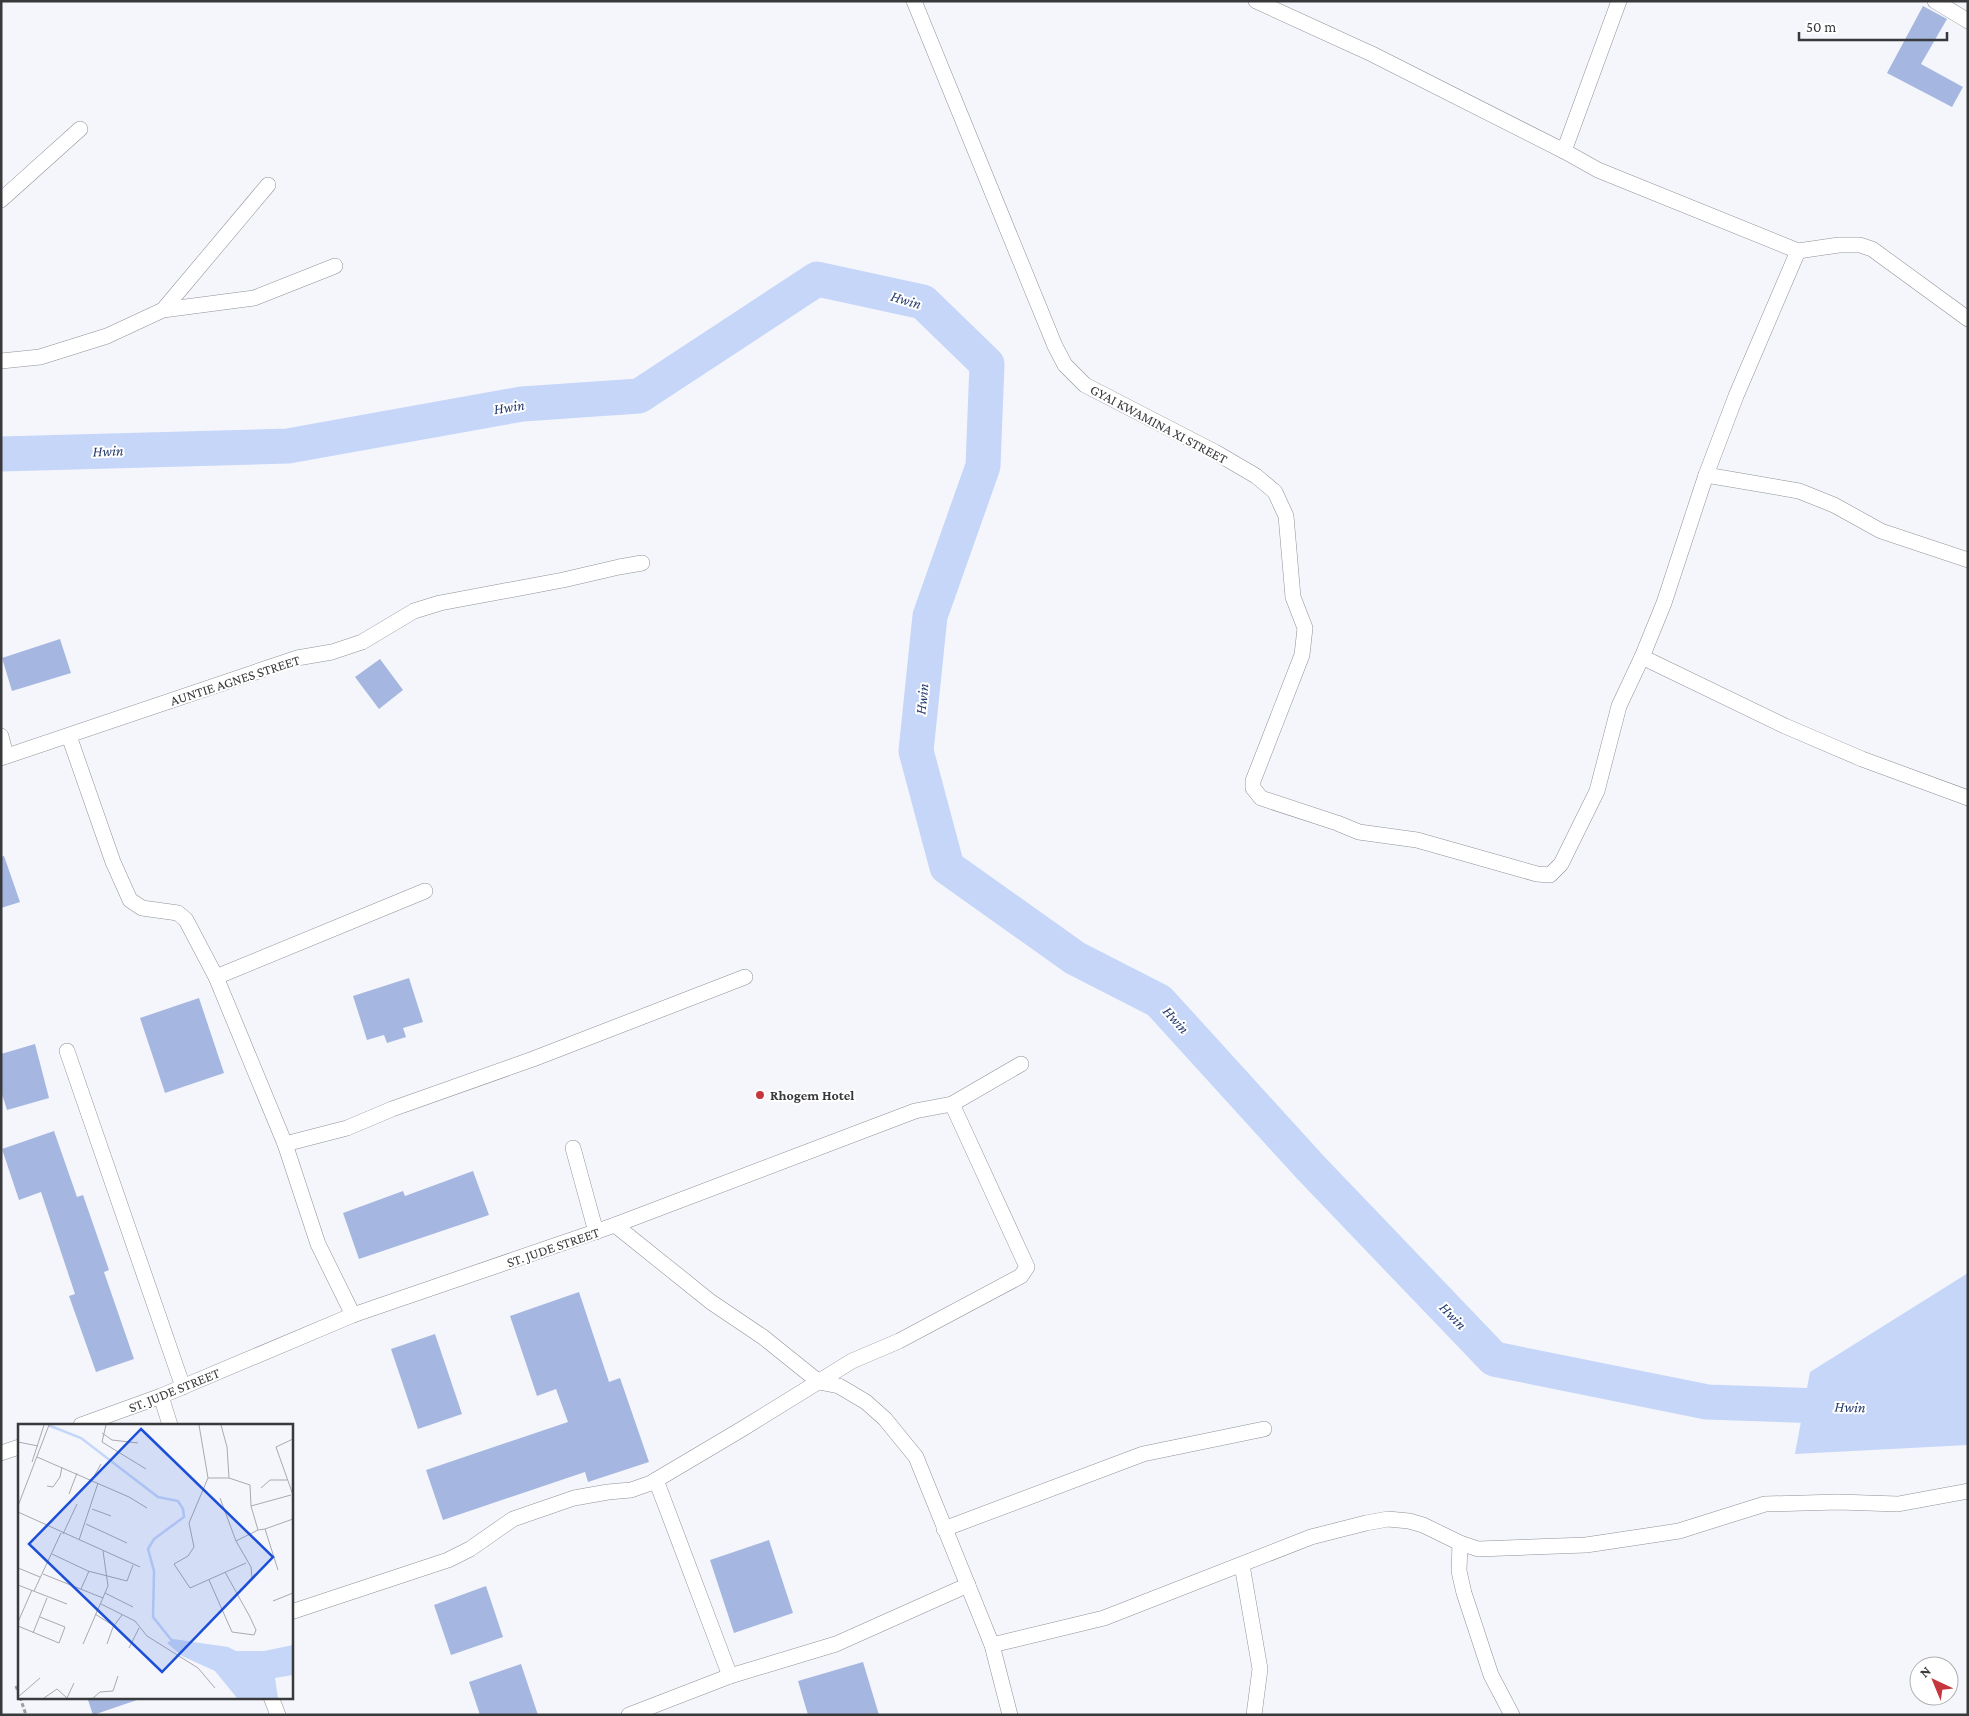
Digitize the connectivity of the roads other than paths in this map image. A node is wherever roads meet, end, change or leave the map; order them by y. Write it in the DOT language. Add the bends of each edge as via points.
graph roads {
  1 [pos="914,1"];
  2 [pos="1256,1"];
  3 [pos="1619,1"];
  4 [pos="1934,1"];
  5 [pos="1968,21"];
  6 [pos="80,129"];
  7 [pos="1564,151"];
  8 [pos="268,186"];
  9 [pos="1,200"];
  10 [pos="1798,251"];
  11 [pos="335,266"];
  12 [pos="163,310"];
  13 [pos="1968,319"];
  14 [pos="1,361"];
  15 [pos="1706,475"];
  16 [pos="1968,560"];
  17 [pos="642,563"];
  18 [pos="1642,657"];
  19 [pos="1,736"];
  20 [pos="69,736"];
  21 [pos="4,757"];
  22 [pos="1968,798"];
  23 [pos="425,891"];
  24 [pos="216,977"];
  25 [pos="744,977"];
  26 [pos="67,1051"];
  27 [pos="1021,1064"];
  28 [pos="952,1104"];
  29 [pos="285,1144"];
  30 [pos="573,1148"];
  31 [pos="615,1225"];
  32 [pos="596,1232"];
  33 [pos="354,1315"];
  34 [pos="819,1382"];
  35 [pos="183,1387"];
  36 [pos="161,1396"];
  37 [pos="84,1424"];
  38 [pos="170,1424"];
  39 [pos="1264,1429"];
  40 [pos="18,1447"];
  41 [pos="1,1453"];
  42 [pos="656,1480"];
  43 [pos="1968,1491"];
  44 [pos="944,1529"];
  45 [pos="1460,1543"];
  46 [pos="1242,1565"];
  47 [pos="968,1584"];
  48 [pos="292,1612"];
  49 [pos="992,1645"];
  50 [pos="730,1676"];
  51 [pos="271,1698"];
  52 [pos="278,1715"];
  53 [pos="629,1715"];
  54 [pos="1010,1715"];
  55 [pos="1253,1715"];
  56 [pos="1512,1715"];
  1 -- 18 [label="street, GYAI KWAMINA XI STREET" via="1065,365 1085,385 1256,476 1275,492 1286,516 1293,597 1305,628 1302,655 1253,781 1253,788 1260,798 1359,832 1417,840 1537,874 1550,874 1562,864 1597,791 1619,706"];
  2 -- 7 [label="street" via="1372,54"];
  3 -- 7 [label="street"];
  4 -- 5 [label="street"];
  6 -- 9 [label="street"];
  7 -- 10 [label="street" via="1598,170"];
  8 -- 12 [label="street"];
  10 -- 13 [label="street" via="1839,246 1866,247"];
  10 -- 15 [label="street"];
  11 -- 12 [label="street" via="254,298"];
  12 -- 14 [label="street" via="107,336 40,357"];
  15 -- 16 [label="street" via="1798,491 1881,531"];
  15 -- 18 [label="street" via="1664,603"];
  17 -- 20 [label="street, AUNTIE AGNES STREET" via="440,603 414,611 362,642 332,652 297,658"];
  18 -- 22 [label="street" via="1785,726 1862,759"];
  19 -- 21 [label="street"];
  20 -- 21 [label="street, AUNTIE AGNES STREET"];
  20 -- 24 [label="street" via="113,862 130,900 142,908 178,913 186,920"];
  23 -- 24 [label="street"];
  24 -- 29 [label="street"];
  25 -- 29 [label="street" via="347,1128"];
  26 -- 35 [label="street"];
  27 -- 28 [label="street, ST. JUDE STREET"];
  28 -- 31 [label="street, ST. JUDE STREET" via="915,1111"];
  28 -- 34 [label="street" via="1027,1267 1025,1272 899,1342 852,1360"];
  29 -- 33 [label="street" via="318,1244"];
  30 -- 32 [label="street"];
  31 -- 32 [label="street, ST. JUDE STREET"];
  31 -- 34 [label="street"];
  32 -- 33 [label="street, ST. JUDE STREET"];
  33 -- 35 [label="street, ST. JUDE STREET"];
  34 -- 42 [label="street"];
  34 -- 44 [label="street" via="839,1386 866,1402 902,1438 916,1457"];
  35 -- 36 [label="street, ST. JUDE STREET"];
  36 -- 37 [label="street, ST. JUDE STREET"];
  36 -- 38 [label="street"];
  39 -- 44 [label="street" via="1143,1454"];
  40 -- 41 [label="street"];
  42 -- 48 [label="street" via="632,1490 574,1498 533,1511 513,1519 448,1560"];
  42 -- 50 [label="street"];
  43 -- 45 [label="street" via="1898,1504 1765,1504 1679,1531 1586,1545 1478,1549"];
  44 -- 47 [label="street"];
  45 -- 46 [label="street" via="1409,1521 1388,1519 1311,1537"];
  45 -- 56 [label="street" via="1459,1571 1464,1593 1491,1674"];
  46 -- 49 [label="street" via="1104,1618"];
  46 -- 55 [label="street" via="1260,1669"];
  47 -- 49 [label="street"];
  47 -- 50 [label="street" via="836,1644"];
  49 -- 54 [label="street"];
  50 -- 53 [label="street"];
  51 -- 52 [label="street"];
}
